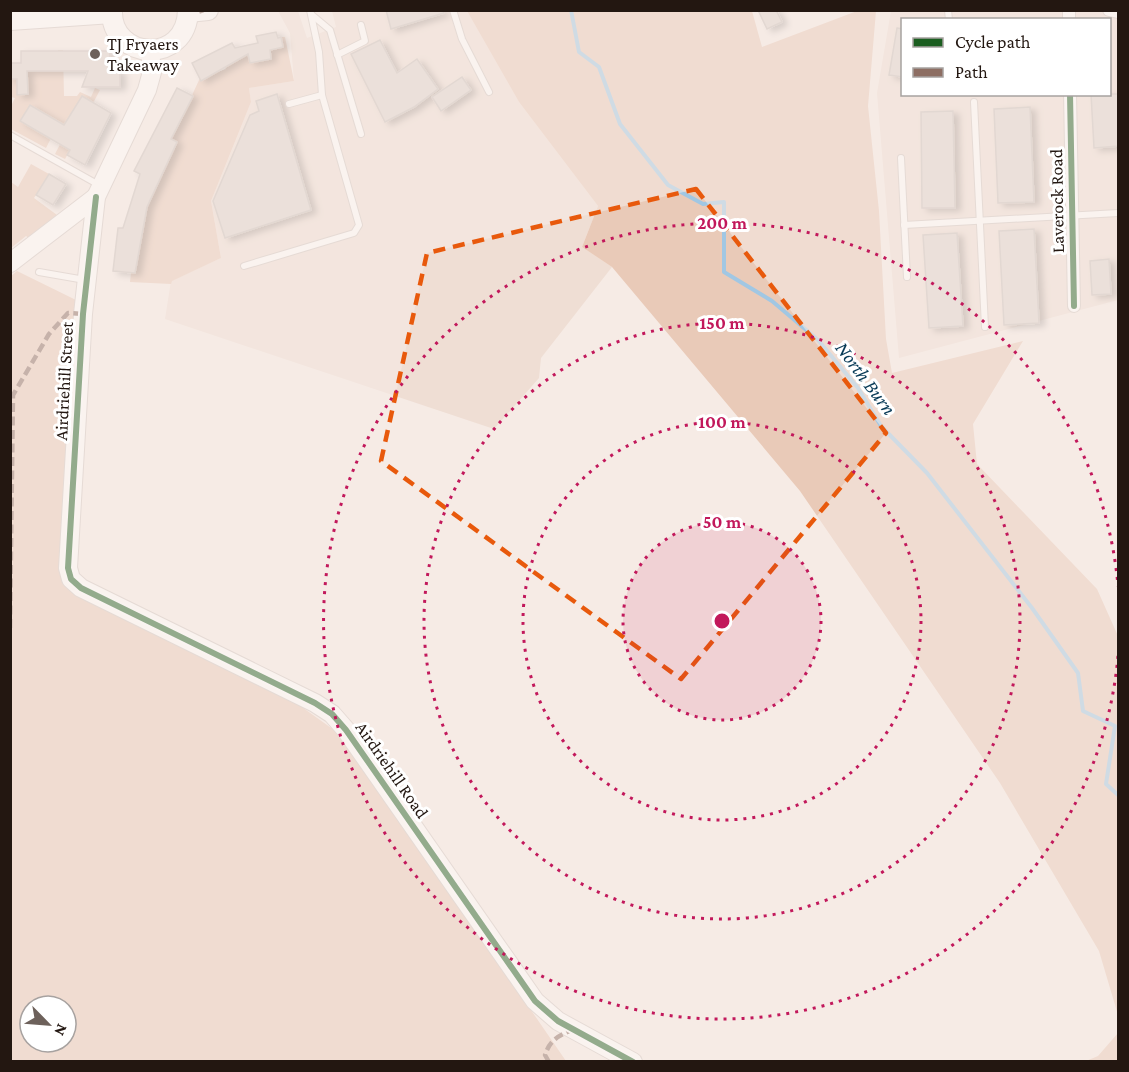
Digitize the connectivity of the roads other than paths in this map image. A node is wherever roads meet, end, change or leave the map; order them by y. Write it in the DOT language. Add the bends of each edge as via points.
graph roads {
  1 [pos="208,10"];
  2 [pos="453,10"];
  3 [pos="1108,10"];
  4 [pos="188,11"];
  5 [pos="112,12"];
  6 [pos="1119,12"];
  7 [pos="311,13"];
  8 [pos="10,20"];
  9 [pos="361,25"];
  10 [pos="150,51"];
  11 [pos="338,55"];
  12 [pos="489,92"];
  13 [pos="322,95"];
  14 [pos="1070,96"];
  15 [pos="974,102"];
  16 [pos="289,104"];
  17 [pos="361,134"];
  18 [pos="10,135"];
  19 [pos="901,158"];
  20 [pos="98,191"];
  21 [pos="1119,213"];
  22 [pos="1073,216"];
  23 [pos="979,220"];
  24 [pos="904,225"];
  25 [pos="10,262"];
  26 [pos="244,266"];
  27 [pos="39,272"];
  28 [pos="907,277"];
  29 [pos="86,280"];
  30 [pos="1074,306"];
  31 [pos="985,327"];
  32 [pos="68,568"];
  33 [pos="633,1062"];
  1 -- 4 [label="main road"];
  2 -- 12 [label="lane" via="462,39"];
  3 -- 6 [label="street"];
  4 -- 10 [label="main road" via="178,39"];
  5 -- 8 [label="main road"];
  5 -- 10 [label="main road" via="112,21 122,38"];
  7 -- 11 [label="lane" via="330,30"];
  7 -- 13 [label="lane"];
  9 -- 11 [label="lane" via="365,41"];
  10 -- 20 [label="street, Airdriehill Street" via="152,72 147,90"];
  11 -- 17 [label="lane"];
  13 -- 16 [label="lane"];
  13 -- 26 [label="lane" via="358,229"];
  14 -- 22 [label="street, Laverock Road"];
  15 -- 23 [label="lane"];
  18 -- 20 [label="lane"];
  19 -- 24 [label="lane"];
  20 -- 25 [label="street"];
  20 -- 29 [label="street, Airdriehill Street"];
  21 -- 22 [label="lane"];
  22 -- 23 [label="lane"];
  22 -- 30 [label="street, Laverock Road"];
  23 -- 24 [label="lane"];
  23 -- 31 [label="lane"];
  24 -- 28 [label="lane"];
  27 -- 29 [label="lane"];
  29 -- 32 [label="street, Airdriehill Street"];
  32 -- 33 [label="street, Airdriehill Road" via="71,579 81,588 332,714 535,1001 572,1030"];
}
